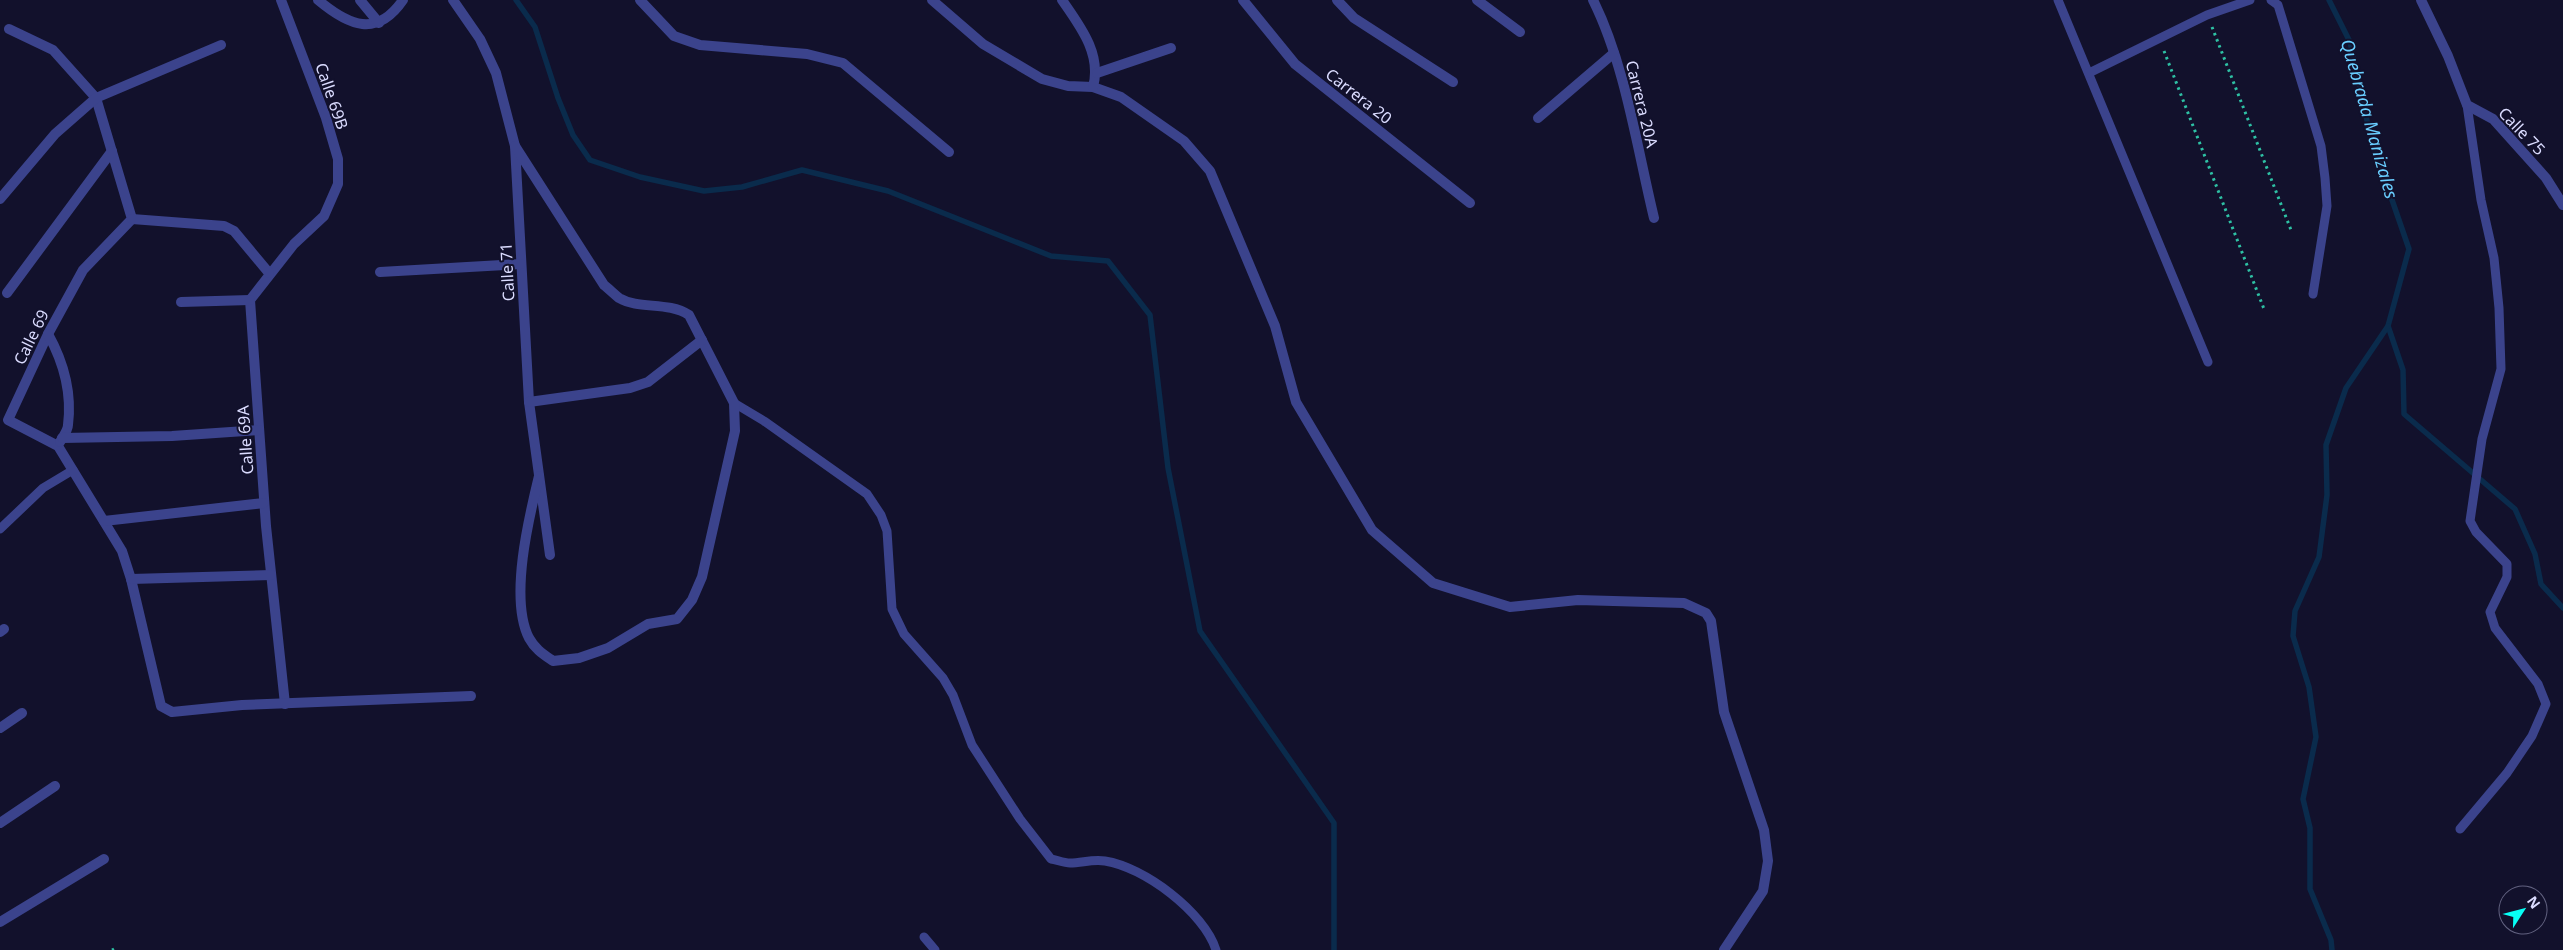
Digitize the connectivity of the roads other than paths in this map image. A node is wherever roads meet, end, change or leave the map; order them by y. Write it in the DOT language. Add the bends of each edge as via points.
graph roads {
  1 [pos="281,0"];
  2 [pos="318,0"];
  3 [pos="360,0"];
  4 [pos="403,0"];
  5 [pos="454,0"];
  6 [pos="640,0"];
  7 [pos="932,0"];
  8 [pos="1062,0"];
  9 [pos="1243,0"];
  10 [pos="1338,0"];
  11 [pos="1477,0"];
  12 [pos="1593,0"];
  13 [pos="2058,0"];
  14 [pos="2250,0"];
  15 [pos="2271,0"];
  16 [pos="2421,0"];
  17 [pos="379,23"];
  18 [pos="9,29"];
  19 [pos="1520,32"];
  20 [pos="221,45"];
  21 [pos="1171,48"];
  22 [pos="1614,53"];
  23 [pos="1097,73"];
  24 [pos="2089,73"];
  25 [pos="1453,82"];
  26 [pos="1093,87"];
  27 [pos="96,98"];
  28 [pos="2467,105"];
  29 [pos="1538,118"];
  30 [pos="515,146"];
  31 [pos="112,151"];
  32 [pos="949,152"];
  33 [pos="0,199"];
  34 [pos="1470,203"];
  35 [pos="2563,205"];
  36 [pos="1654,218"];
  37 [pos="132,219"];
  38 [pos="522,264"];
  39 [pos="380,272"];
  40 [pos="269,273"];
  41 [pos="7,293"];
  42 [pos="2312,294"];
  43 [pos="250,300"];
  44 [pos="181,302"];
  45 [pos="48,334"];
  46 [pos="702,340"];
  47 [pos="2208,362"];
  48 [pos="529,402"];
  49 [pos="734,404"];
  50 [pos="4,421"];
  51 [pos="259,430"];
  52 [pos="60,442"];
  53 [pos="73,470"];
  54 [pos="539,476"];
  55 [pos="264,503"];
  56 [pos="104,521"];
  57 [pos="0,529"];
  58 [pos="550,555"];
  59 [pos="271,575"];
  60 [pos="131,579"];
  61 [pos="471,696"];
  62 [pos="285,704"];
  63 [pos="22,713"];
  64 [pos="0,728"];
  65 [pos="55,786"];
  66 [pos="0,823"];
  67 [pos="2460,829"];
  68 [pos="104,859"];
  69 [pos="0,922"];
  70 [pos="924,937"];
  71 [pos="935,950"];
  72 [pos="1216,950"];
  73 [pos="1724,950"];
  1 -- 40 [label="street, Calle 69B" via="326,118 338,160 338,184 324,216"];
  2 -- 17 [label="street" via="338,14 365,25"];
  3 -- 17 [label="street"];
  4 -- 17 [label="street" via="392,15"];
  5 -- 30 [label="street, Calle 71" via="480,39 496,73"];
  6 -- 32 [label="street" via="674,36 700,45 807,54 843,63"];
  7 -- 26 [label="street" via="983,44 1042,79 1068,86"];
  8 -- 23 [label="street" via="1088,40"];
  9 -- 34 [label="street, Carrera 20" via="1295,64"];
  10 -- 25 [label="street" via="1354,18"];
  11 -- 19 [label="street"];
  12 -- 22 [label="street, Carrera 20A"];
  13 -- 24 [label="lane"];
  14 -- 24 [label="lane" via="2207,15"];
  15 -- 42 [label="lane" via="2278,5 2321,146 2326,178 2327,206"];
  16 -- 28 [label="street"];
  18 -- 27 [label="street" via="53,50"];
  20 -- 27 [label="street"];
  21 -- 23 [label="street"];
  22 -- 29 [label="street"];
  22 -- 36 [label="street, Carrera 20A"];
  23 -- 26 [label="street"];
  24 -- 47 [label="lane"];
  26 -- 73 [label="street" via="1121,97 1184,141 1210,171 1275,326 1296,402 1372,530 1433,583 1510,607 1578,600 1684,604 1706,613 1711,620 1724,712 1764,830 1768,861 1763,891"];
  27 -- 31 [label="street"];
  27 -- 33 [label="street" via="55,134"];
  28 -- 35 [label="street, Calle 75" via="2493,119 2546,178"];
  28 -- 67 [label="lane" via="2481,200 2494,258 2501,369 2482,439 2470,521 2476,532 2507,564 2507,577 2490,612 2490,619 2538,684 2546,704 2532,736 2507,773"];
  30 -- 38 [label="street, Calle 71"];
  30 -- 46 [label="street" via="604,285 620,298 636,303 677,307 689,315"];
  31 -- 37 [label="street"];
  31 -- 41 [label="street"];
  37 -- 40 [label="street" via="224,226 234,231"];
  37 -- 45 [label="street, Calle 69" via="83,270"];
  38 -- 39 [label="street"];
  38 -- 48 [label="street, Calle 71"];
  40 -- 43 [label="street"];
  43 -- 44 [label="street"];
  43 -- 51 [label="street, Calle 69A"];
  45 -- 50 [label="street, Calle 69"];
  45 -- 52 [label="street" via="58,352 67,385 68,426"];
  46 -- 48 [label="street" via="648,382 630,388"];
  46 -- 49 [label="street"];
  48 -- 54 [label="street, Calle 71"];
  49 -- 54 [label="street" via="735,430 727,469 702,578 692,600 677,619 648,624 608,648 579,658 553,661 536,649 528,636 521,570"];
  49 -- 72 [label="lane" via="764,420 867,494 881,515 887,532 892,609 904,634 943,678 953,694 972,745 1020,819 1051,859 1070,863 1088,859 1106,861 1138,872 1178,899 1202,926"];
  50 -- 52 [label="street, Calle 69"];
  51 -- 52 [label="street"];
  51 -- 55 [label="street, Calle 69A"];
  52 -- 53 [label="street"];
  53 -- 56 [label="street"];
  53 -- 57 [label="lane" via="42,488"];
  54 -- 58 [label="street, Calle 71"];
  55 -- 56 [label="street"];
  55 -- 59 [label="street, Calle 69A"];
  56 -- 60 [label="street" via="122,551"];
  59 -- 60 [label="street"];
  59 -- 62 [label="street, Calle 69A"];
  60 -- 62 [label="street" via="161,706 172,712"];
  61 -- 62 [label="street"];
  63 -- 64 [label="street"];
  65 -- 66 [label="street"];
  68 -- 69 [label="street"];
  70 -- 71 [label="lane"];
}
